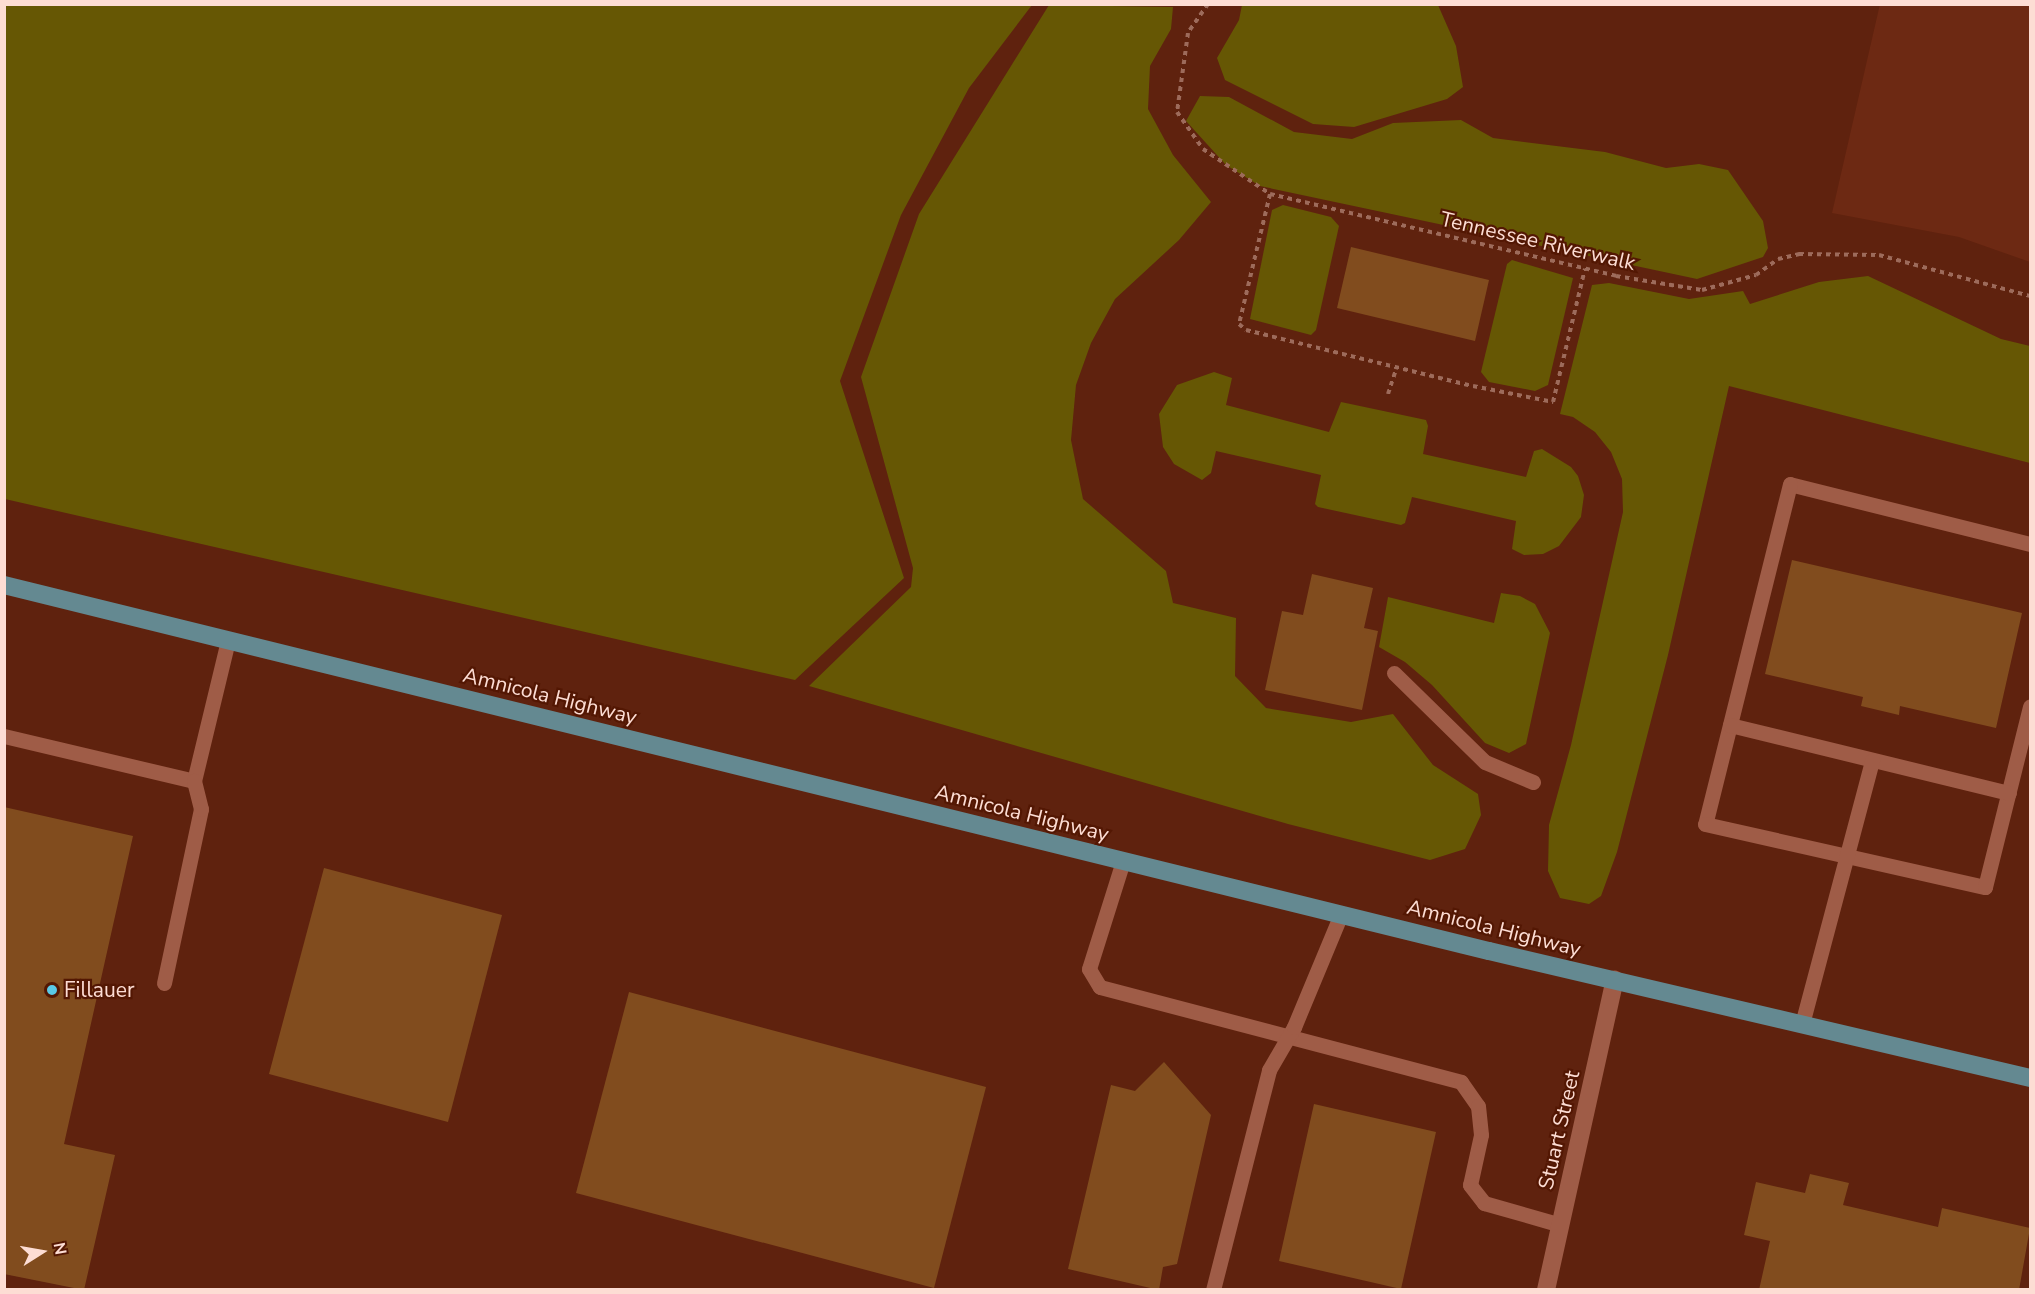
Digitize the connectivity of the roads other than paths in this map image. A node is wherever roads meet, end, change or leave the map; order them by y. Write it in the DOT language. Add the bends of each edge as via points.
graph roads {
  1 [pos="2031,544"];
  2 [pos="4,585"];
  3 [pos="228,640"];
  4 [pos="1394,673"];
  5 [pos="2031,707"];
  6 [pos="1730,725"];
  7 [pos="4,736"];
  8 [pos="1872,760"];
  9 [pos="194,781"];
  10 [pos="1533,782"];
  11 [pos="2009,793"];
  12 [pos="1846,857"];
  13 [pos="1123,861"];
  14 [pos="1341,914"];
  15 [pos="1615,980"];
  16 [pos="164,983"];
  17 [pos="1802,1024"];
  18 [pos="1288,1037"];
  19 [pos="2031,1078"];
  20 [pos="1561,1225"];
  21 [pos="1214,1290"];
  22 [pos="1546,1290"];
  1 -- 6 [label="lane" via="1790,484"];
  2 -- 3 [label="main road, Amnicola Highway"];
  3 -- 9 [label="lane"];
  3 -- 13 [label="main road, Amnicola Highway"];
  4 -- 10 [label="lane" via="1485,762"];
  5 -- 11 [label="lane"];
  6 -- 8 [label="lane"];
  6 -- 12 [label="lane" via="1705,824"];
  7 -- 9 [label="lane"];
  8 -- 11 [label="lane"];
  8 -- 12 [label="lane"];
  9 -- 16 [label="lane" via="201,809"];
  11 -- 12 [label="lane" via="1984,887"];
  12 -- 17 [label="lane"];
  13 -- 14 [label="main road, Amnicola Highway"];
  13 -- 18 [label="lane" via="1089,969 1100,987"];
  14 -- 15 [label="main road, Amnicola Highway"];
  14 -- 18 [label="lane"];
  15 -- 17 [label="main road, Amnicola Highway"];
  15 -- 20 [label="street, Stuart Street"];
  17 -- 19 [label="main road, Amnicola Highway"];
  18 -- 20 [label="lane" via="1461,1082 1478,1106 1481,1135 1470,1185 1484,1203"];
  18 -- 21 [label="lane" via="1269,1070"];
  20 -- 22 [label="street, Stuart Street"];
}
